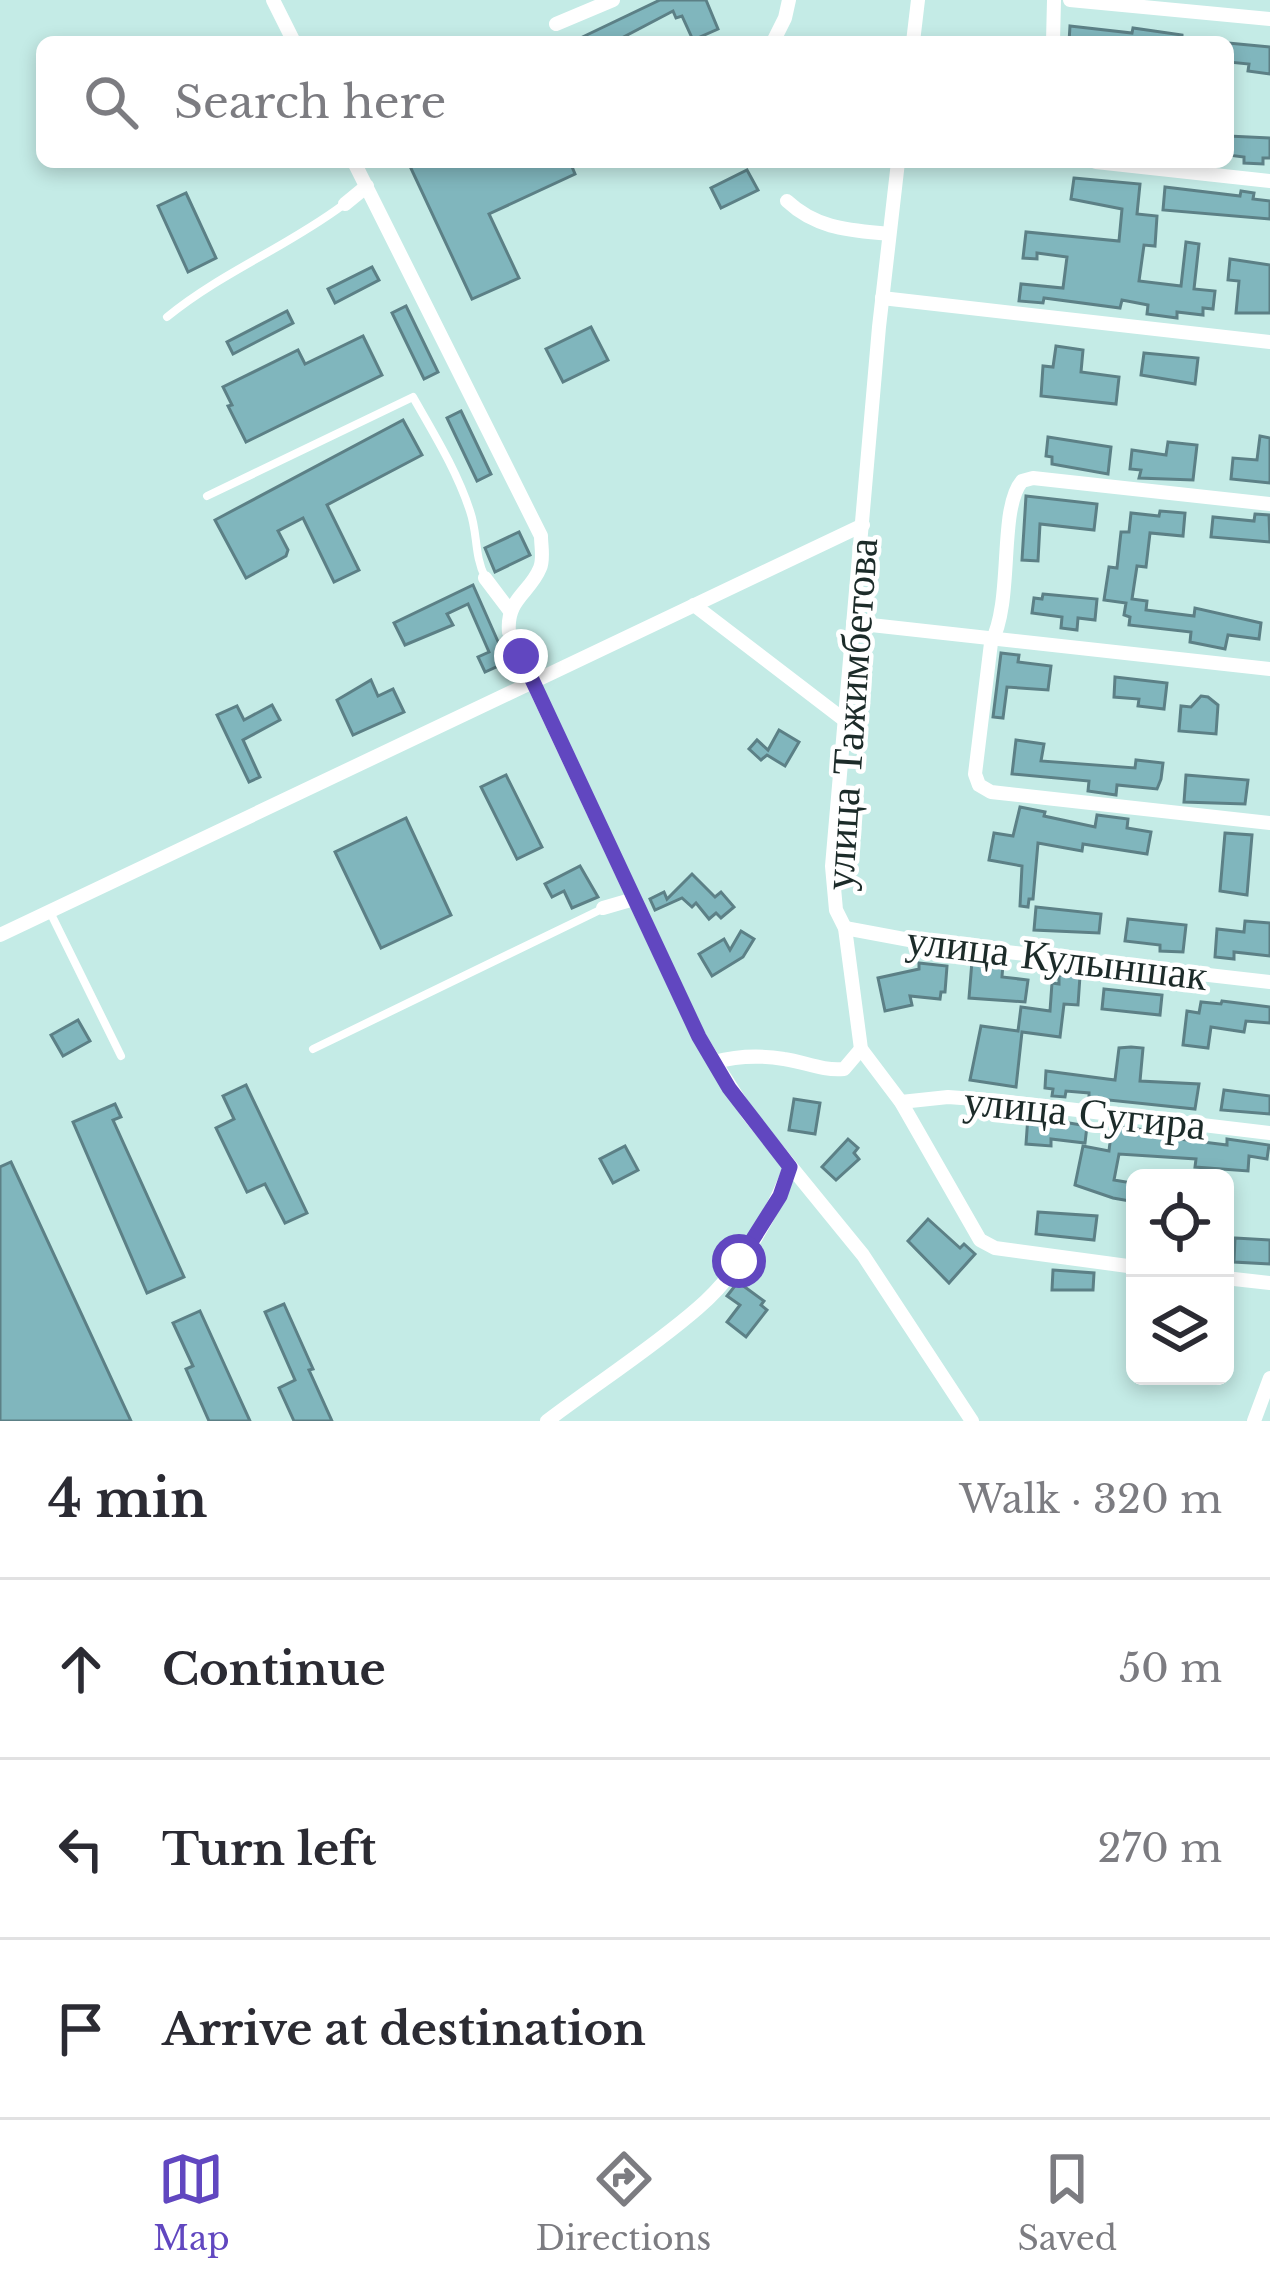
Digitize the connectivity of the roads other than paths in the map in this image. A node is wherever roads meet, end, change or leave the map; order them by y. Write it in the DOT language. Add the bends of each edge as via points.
graph roads {
  1 [pos="273,0"];
  2 [pos="613,0"];
  3 [pos="789,0"];
  4 [pos="918,0"];
  5 [pos="1054,0"];
  6 [pos="1070,0"];
  7 [pos="1270,19"];
  8 [pos="556,24"];
  9 [pos="291,36"];
  10 [pos="776,36"];
  11 [pos="914,36"];
  12 [pos="1053,36"];
  13 [pos="357,168"];
  14 [pos="897,168"];
  15 [pos="1151,168"];
  16 [pos="1270,181"];
  17 [pos="367,186"];
  18 [pos="787,201"];
  19 [pos="345,204"];
  20 [pos="889,234"];
  21 [pos="882,298"];
  22 [pos="167,317"];
  23 [pos="1270,342"];
  24 [pos="207,496"];
  25 [pos="1270,504"];
  26 [pos="863,525"];
  27 [pos="485,578"];
  28 [pos="694,605"];
  29 [pos="510,611"];
  30 [pos="853,623"];
  31 [pos="994,638"];
  32 [pos="1270,669"];
  33 [pos="533,682"];
  34 [pos="843,719"];
  35 [pos="1270,823"];
  36 [pos="634,899"];
  37 [pos="603,908"];
  38 [pos="49,910"];
  39 [pos="845,928"];
  40 [pos="0,935"];
  41 [pos="1270,982"];
  42 [pos="313,1049"];
  43 [pos="861,1049"];
  44 [pos="121,1056"];
  45 [pos="713,1062"];
  46 [pos="901,1102"];
  47 [pos="1270,1133"];
  48 [pos="790,1167"];
  49 [pos="1126,1266"];
  50 [pos="1234,1279"];
  51 [pos="1270,1283"];
  52 [pos="1270,1378"];
  53 [pos="547,1421"];
  54 [pos="972,1421"];
  55 [pos="1254,1421"];
  1 -- 9 [label="street"];
  2 -- 8 [label="street"];
  3 -- 10 [label="street"];
  4 -- 11 [label="street"];
  5 -- 12 [label="street"];
  6 -- 7 [label="street"];
  13 -- 17 [label="street"];
  14 -- 20 [label="street, улица Тажимбетова"];
  15 -- 16 [label="street"];
  17 -- 19 [label="street"];
  17 -- 29 [label="street" via="541,536 541,567"];
  18 -- 20 [label="street" via="840,230"];
  19 -- 22 [label="lane"];
  20 -- 21 [label="street, улица Тажимбетова"];
  21 -- 23 [label="street"];
  21 -- 26 [label="street, улица Тажимбетова"];
  24 -- 27 [label="lane" via="413,397 470,508"];
  25 -- 31 [label="street" via="1022,481 1013,493"];
  26 -- 28 [label="street"];
  26 -- 30 [label="street, улица Тажимбетова"];
  27 -- 29 [label="street"];
  28 -- 33 [label="street"];
  28 -- 34 [label="street"];
  29 -- 33 [label="street" via="509,632"];
  30 -- 31 [label="street"];
  30 -- 34 [label="street, улица Тажимбетова"];
  31 -- 32 [label="street"];
  31 -- 35 [label="street" via="975,774 984,789"];
  33 -- 36 [label="street"];
  33 -- 38 [label="street"];
  34 -- 39 [label="street, улица Тажимбетова" via="832,887"];
  36 -- 37 [label="street"];
  36 -- 45 [label="street"];
  37 -- 42 [label="lane"];
  38 -- 40 [label="street"];
  38 -- 44 [label="lane"];
  39 -- 41 [label="street, улица Кулыншак"];
  39 -- 43 [label="street, улица Тажимбетова"];
  43 -- 45 [label="street" via="844,1069 758,1057"];
  43 -- 46 [label="street, улица Тажимбетова"];
  45 -- 48 [label="street"];
  46 -- 47 [label="street, улица Сугира" via="949,1096"];
  46 -- 49 [label="street, улица Тажимбетова" via="975,1233 995,1248"];
  48 -- 53 [label="street" via="739,1261 702,1306"];
  48 -- 54 [label="street" via="863,1255"];
  50 -- 51 [label="street"];
  52 -- 55 [label="street"];
}
